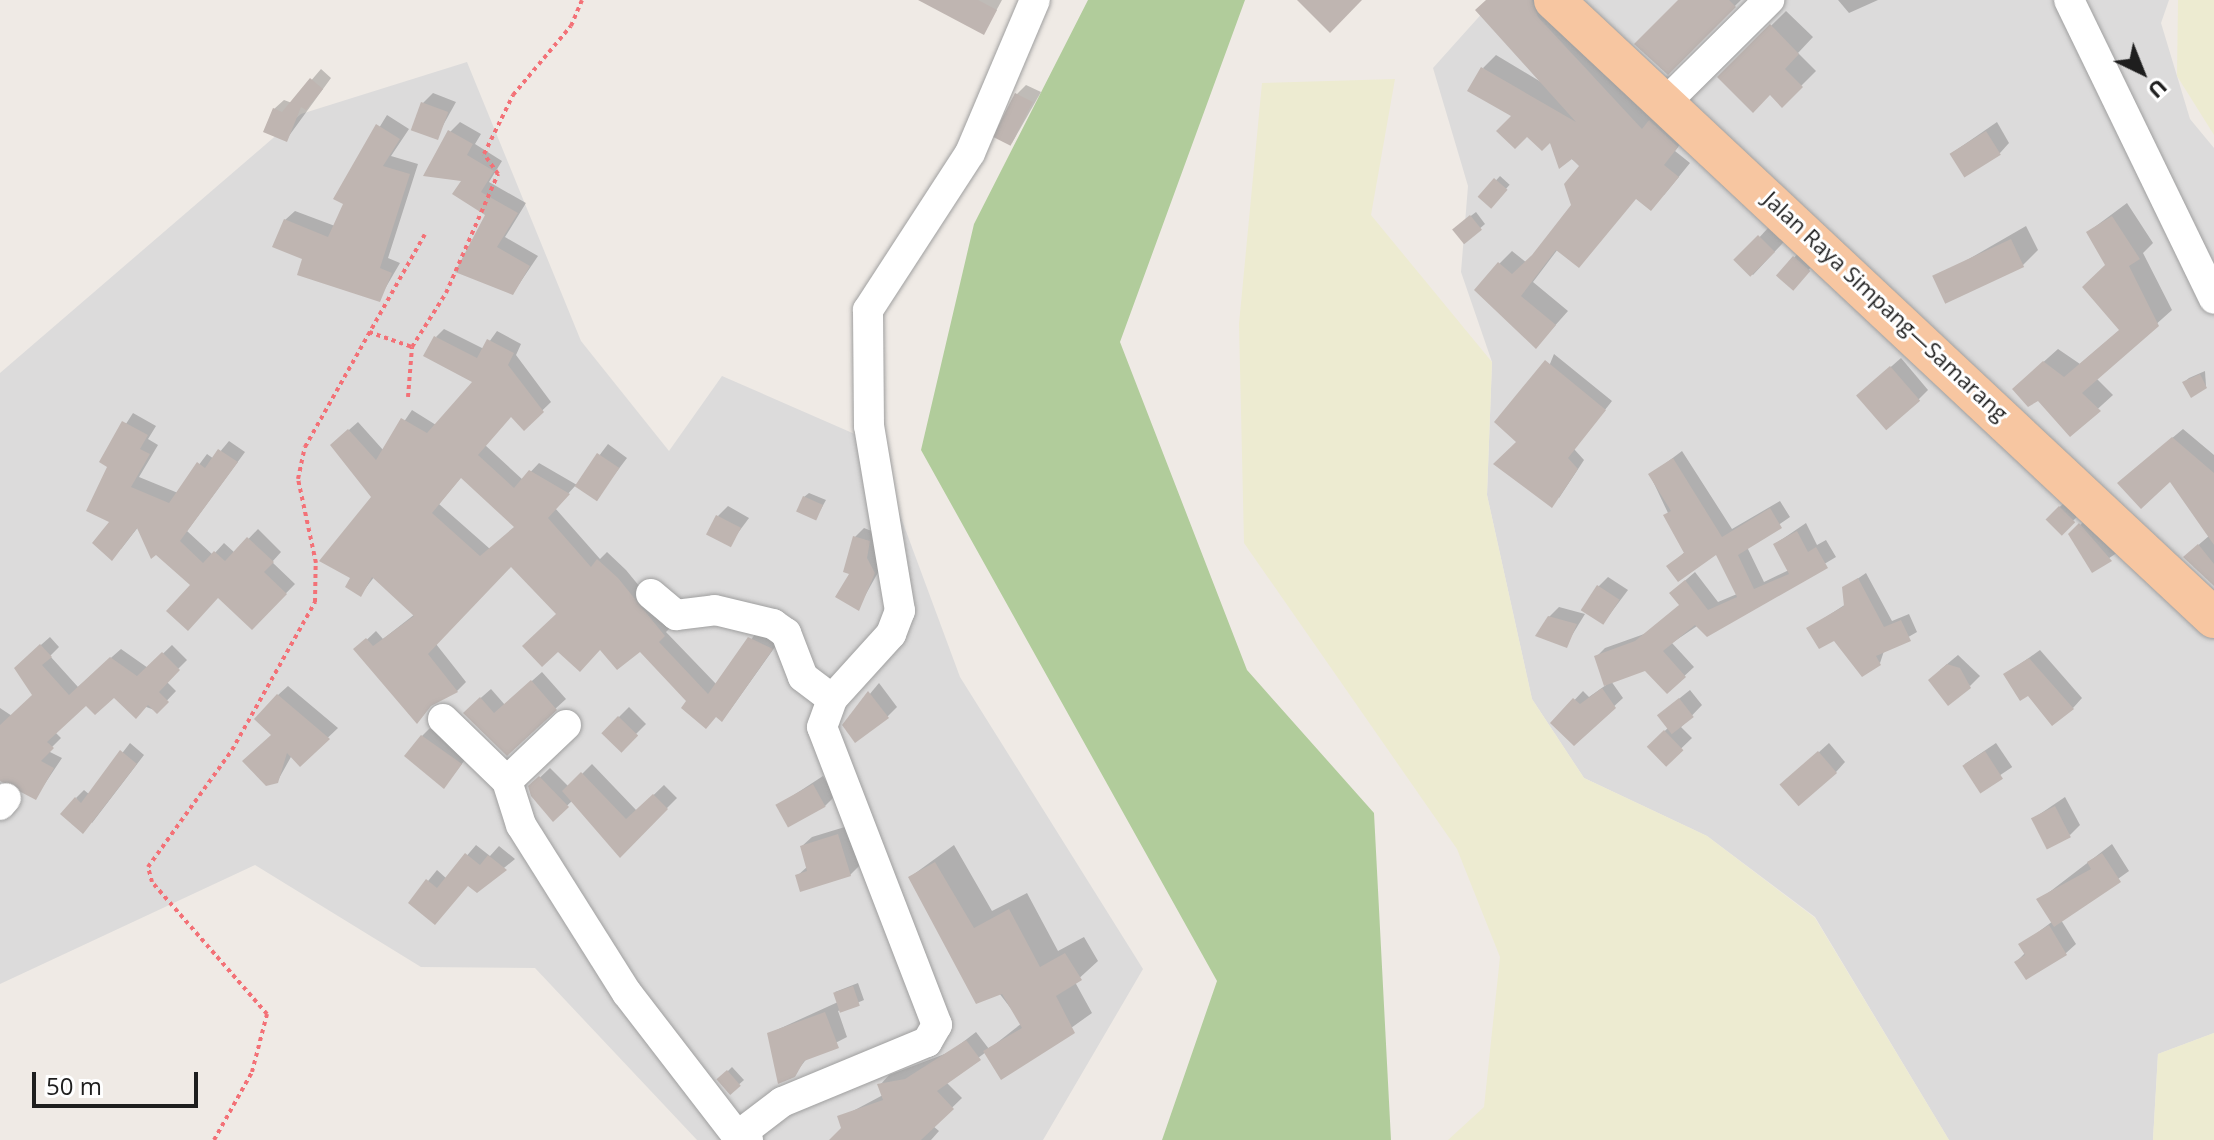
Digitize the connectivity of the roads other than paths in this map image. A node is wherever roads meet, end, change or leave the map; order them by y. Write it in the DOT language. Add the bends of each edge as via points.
graph roads {
  1 [pos="1035,0"];
  2 [pos="1554,0"];
  3 [pos="1769,0"];
  4 [pos="2069,0"];
  5 [pos="1667,101"];
  6 [pos="2214,299"];
  7 [pos="651,594"];
  8 [pos="2214,618"];
  9 [pos="832,699"];
  10 [pos="443,719"];
  11 [pos="566,725"];
  12 [pos="507,781"];
  13 [pos="740,1137"];
  1 -- 9 [label="street" via="970,153 868,310 869,426 900,611 891,634"];
  2 -- 5 [label="main road, Jalan Raya Simpang—Samarang"];
  3 -- 5 [label="street"];
  4 -- 6 [label="street"];
  5 -- 8 [label="main road, Jalan Raya Simpang—Samarang"];
  7 -- 9 [label="street" via="676,615 715,610 773,624 786,633 803,677"];
  9 -- 13 [label="street" via="824,743 937,1025 927,1042 804,1090"];
  10 -- 12 [label="street"];
  11 -- 12 [label="street"];
  12 -- 13 [label="street" via="521,825 627,993"];
}
